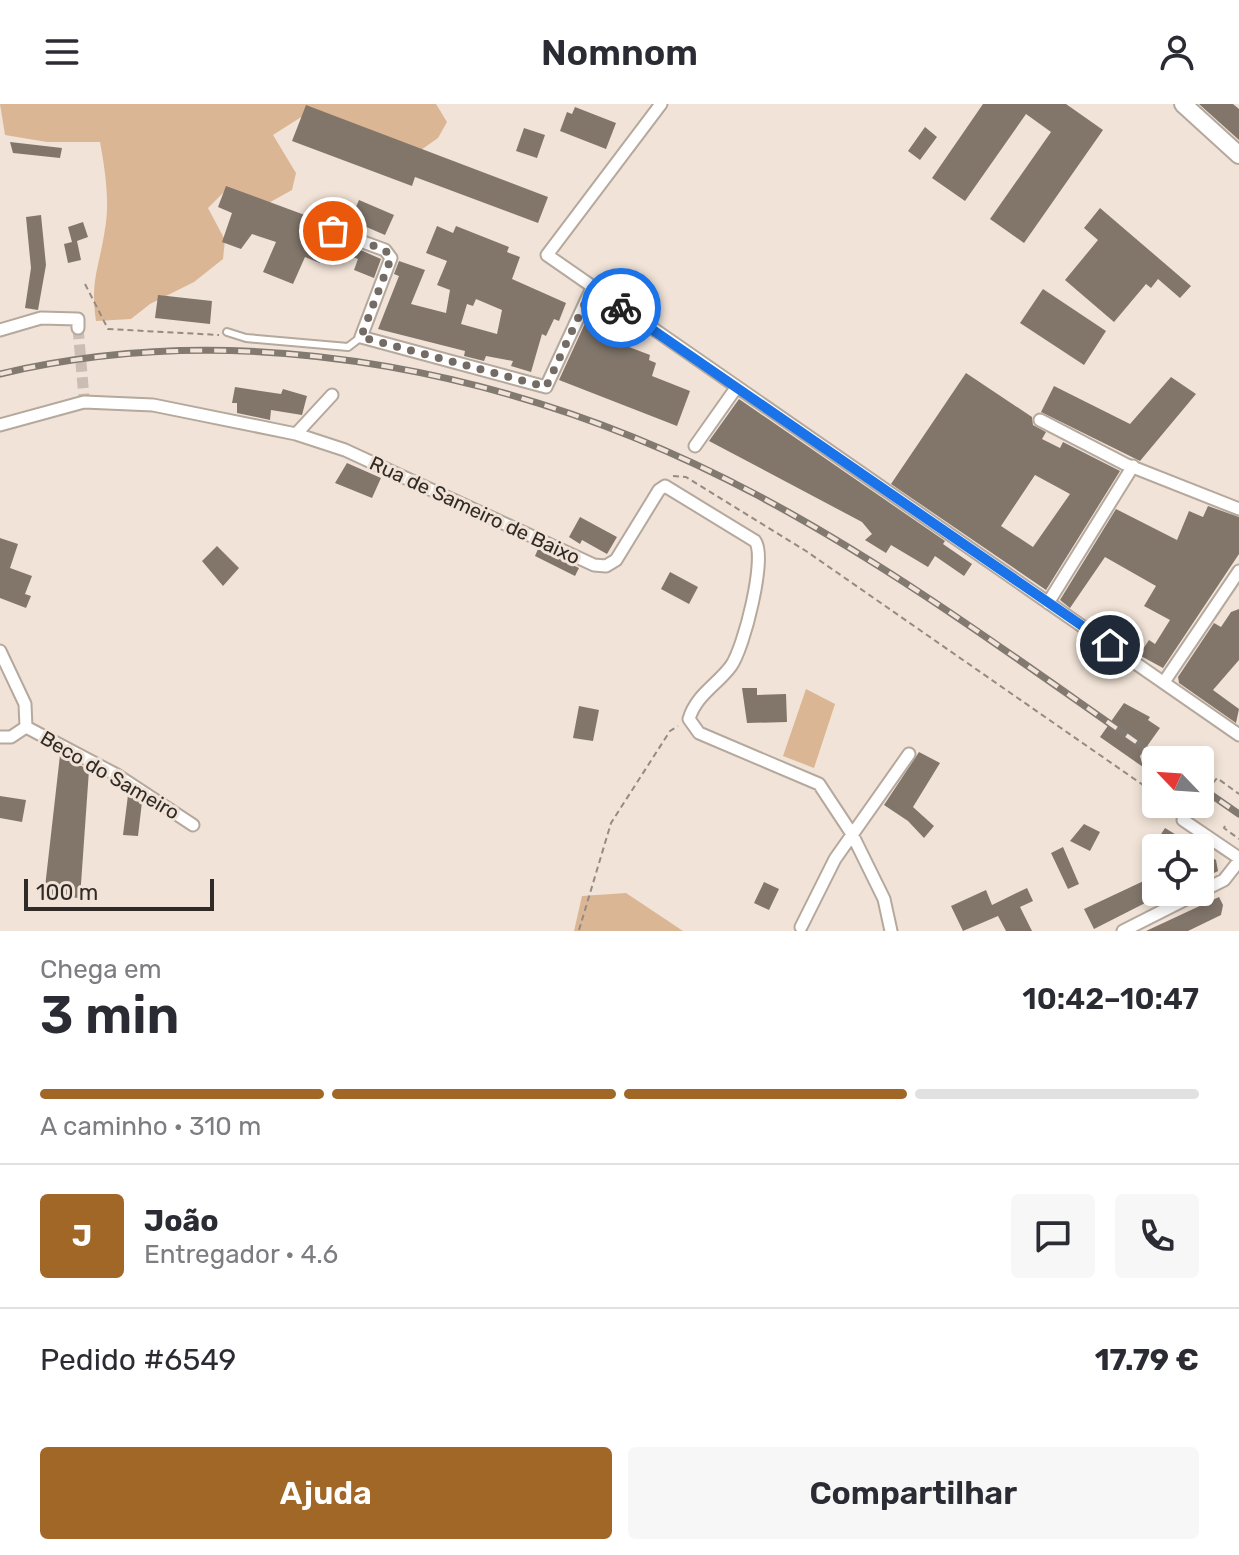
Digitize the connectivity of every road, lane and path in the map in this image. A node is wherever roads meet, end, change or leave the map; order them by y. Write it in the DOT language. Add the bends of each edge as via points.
graph roads {
  1 [pos="661,104"];
  2 [pos="1183,104"];
  3 [pos="1239,155"];
  4 [pos="333,231"];
  5 [pos="85,284"];
  6 [pos="592,288"];
  7 [pos="78,323"];
  8 [pos="0,330"];
  9 [pos="227,332"];
  10 [pos="361,337"];
  11 [pos="736,388"];
  12 [pos="332,395"];
  13 [pos="1040,420"];
  14 [pos="0,425"];
  15 [pos="296,434"];
  16 [pos="695,446"];
  17 [pos="1133,466"];
  18 [pos="674,475"];
  19 [pos="1239,509"];
  20 [pos="1238,576"];
  21 [pos="1048,603"];
  22 [pos="0,651"];
  23 [pos="1164,682"];
  24 [pos="689,719"];
  25 [pos="26,727"];
  26 [pos="1239,735"];
  27 [pos="0,737"];
  28 [pos="909,754"];
  29 [pos="1214,782"];
  30 [pos="1142,784"];
  31 [pos="1239,794"];
  32 [pos="1183,820"];
  33 [pos="193,825"];
  34 [pos="1225,826"];
  35 [pos="852,834"];
  36 [pos="1239,839"];
  37 [pos="1239,860"];
  38 [pos="1214,885"];
  39 [pos="1172,906"];
  40 [pos="801,927"];
  41 [pos="579,930"];
  42 [pos="891,931"];
  43 [pos="1123,931"];
  1 -- 6 [label="street" via="547,255"];
  2 -- 3 [label="main road"];
  4 -- 10 [label="street" via="385,250 391,258"];
  5 -- 9 [label="path" via="108,329"];
  6 -- 10 [label="street" via="546,387"];
  6 -- 11 [label="street"];
  7 -- 8 [label="street" via="41,318"];
  9 -- 10 [label="lane" via="348,347"];
  11 -- 16 [label="street"];
  11 -- 21 [label="street"];
  12 -- 15 [label="street"];
  13 -- 17 [label="street"];
  14 -- 15 [label="street, Rua de Sameiro de Baixo" via="84,400 153,405"];
  15 -- 24 [label="street, Rua de Sameiro de Baixo" via="345,450 594,565 616,560 665,486 755,541 761,555 741,645 731,665 693,705"];
  17 -- 19 [label="street"];
  17 -- 21 [label="street"];
  18 -- 30 [label="path" via="686,477 806,551"];
  20 -- 23 [label="street"];
  21 -- 23 [label="street"];
  22 -- 25 [label="street" via="25,704"];
  23 -- 26 [label="street"];
  24 -- 35 [label="street" via="699,733 819,784"];
  24 -- 41 [label="path" via="670,731 611,823"];
  25 -- 27 [label="street"];
  25 -- 33 [label="street, Beco do Sameiro" via="117,775"];
  28 -- 35 [label="street"];
  29 -- 31 [label="path" via="1217,778"];
  32 -- 37 [label="street"];
  34 -- 36 [label="path"];
  35 -- 40 [label="street"];
  35 -- 42 [label="street" via="884,899"];
  37 -- 38 [label="street"];
  39 -- 43 [label="street"];
}
